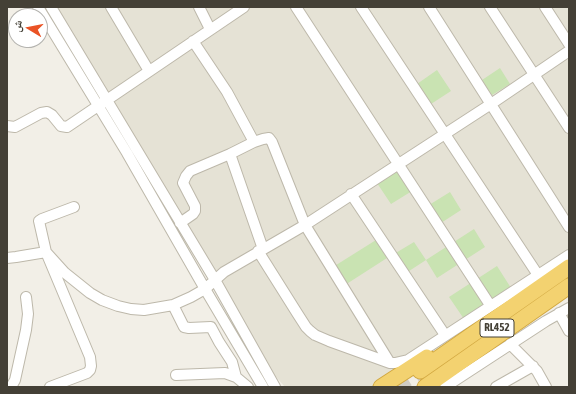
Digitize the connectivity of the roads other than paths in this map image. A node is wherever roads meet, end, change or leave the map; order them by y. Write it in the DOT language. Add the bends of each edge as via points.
graph roads {
  1 [pos="38,7"];
  2 [pos="51,7"];
  3 [pos="111,7"];
  4 [pos="199,7"];
  5 [pos="244,7"];
  6 [pos="296,7"];
  7 [pos="361,7"];
  8 [pos="490,7"];
  9 [pos="545,7"];
  10 [pos="434,9"];
  11 [pos="210,29"];
  12 [pos="193,41"];
  13 [pos="569,44"];
  14 [pos="569,51"];
  15 [pos="149,71"];
  16 [pos="534,75"];
  17 [pos="107,101"];
  18 [pos="491,104"];
  19 [pos="98,106"];
  20 [pos="568,122"];
  21 [pos="7,126"];
  22 [pos="446,133"];
  23 [pos="254,142"];
  24 [pos="230,154"];
  25 [pos="400,164"];
  26 [pos="351,194"];
  27 [pos="74,207"];
  28 [pos="180,223"];
  29 [pos="304,225"];
  30 [pos="569,227"];
  31 [pos="260,250"];
  32 [pos="46,252"];
  33 [pos="569,255"];
  34 [pos="7,258"];
  35 [pos="569,267"];
  36 [pos="538,275"];
  37 [pos="569,278"];
  38 [pos="215,280"];
  39 [pos="569,286"];
  40 [pos="204,289"];
  41 [pos="530,295"];
  42 [pos="26,296"];
  43 [pos="544,304"];
  44 [pos="173,305"];
  45 [pos="490,305"];
  46 [pos="569,308"];
  47 [pos="552,317"];
  48 [pos="524,319"];
  49 [pos="569,331"];
  50 [pos="445,335"];
  51 [pos="510,344"];
  52 [pos="390,363"];
  53 [pos="533,366"];
  54 [pos="176,375"];
  55 [pos="236,377"];
  56 [pos="424,379"];
  57 [pos="261,385"];
  58 [pos="9,386"];
  59 [pos="247,386"];
  60 [pos="50,387"];
  61 [pos="275,387"];
  62 [pos="381,387"];
  63 [pos="446,387"];
  64 [pos="496,387"];
  65 [pos="546,387"];
  1 -- 19 [label="street"];
  2 -- 17 [label="street"];
  3 -- 15 [label="street"];
  4 -- 11 [label="street"];
  5 -- 11 [label="street"];
  6 -- 25 [label="street"];
  7 -- 22 [label="street"];
  8 -- 16 [label="street"];
  9 -- 13 [label="street"];
  10 -- 18 [label="street"];
  11 -- 12 [label="street"];
  12 -- 15 [label="street"];
  12 -- 23 [label="street" via="227,92"];
  14 -- 16 [label="street"];
  15 -- 17 [label="street"];
  16 -- 18 [label="street"];
  16 -- 20 [label="street"];
  17 -- 19 [label="street"];
  17 -- 28 [label="street"];
  18 -- 22 [label="street"];
  18 -- 30 [label="street"];
  19 -- 21 [label="street" via="67,127 61,126 47,112 15,127"];
  19 -- 40 [label="street" via="128,153"];
  22 -- 25 [label="street"];
  22 -- 36 [label="street"];
  23 -- 24 [label="street"];
  23 -- 29 [label="street" via="269,138 272,142"];
  24 -- 28 [label="street" via="196,168 186,176 183,183 195,211"];
  24 -- 31 [label="street"];
  25 -- 26 [label="street"];
  25 -- 45 [label="street"];
  26 -- 29 [label="street"];
  26 -- 50 [label="street"];
  27 -- 32 [label="street" via="39,222"];
  28 -- 38 [label="street"];
  29 -- 31 [label="street"];
  29 -- 52 [label="street"];
  31 -- 38 [label="street"];
  31 -- 52 [label="street" via="310,331 329,341"];
  32 -- 34 [label="street"];
  32 -- 44 [label="street" via="65,273 102,300 131,309 157,309"];
  32 -- 60 [label="street" via="91,362 87,373"];
  33 -- 36 [label="street"];
  35 -- 41 [label="highway, RL452"];
  36 -- 45 [label="street"];
  37 -- 56 [label="highway, RL452"];
  38 -- 40 [label="street"];
  38 -- 61 [label="street"];
  39 -- 43 [label="highway"];
  40 -- 44 [label="street"];
  40 -- 57 [label="street"];
  41 -- 56 [label="highway, RL452"];
  41 -- 62 [label="highway" via="508,304"];
  42 -- 58 [label="street" via="26,330 15,380"];
  43 -- 47 [label="highway" via="543,313"];
  43 -- 48 [label="highway"];
  44 -- 55 [label="street" via="184,327 212,328 232,362"];
  45 -- 50 [label="street"];
  46 -- 47 [label="street"];
  47 -- 49 [label="street"];
  47 -- 51 [label="street"];
  48 -- 51 [label="highway"];
  48 -- 56 [label="highway"];
  50 -- 52 [label="street" via="408,360"];
  51 -- 53 [label="street"];
  51 -- 63 [label="street"];
  53 -- 64 [label="street"];
  53 -- 65 [label="street"];
  54 -- 55 [label="street" via="225,373"];
  55 -- 59 [label="street"];
  57 -- 59 [label="street"];
}
